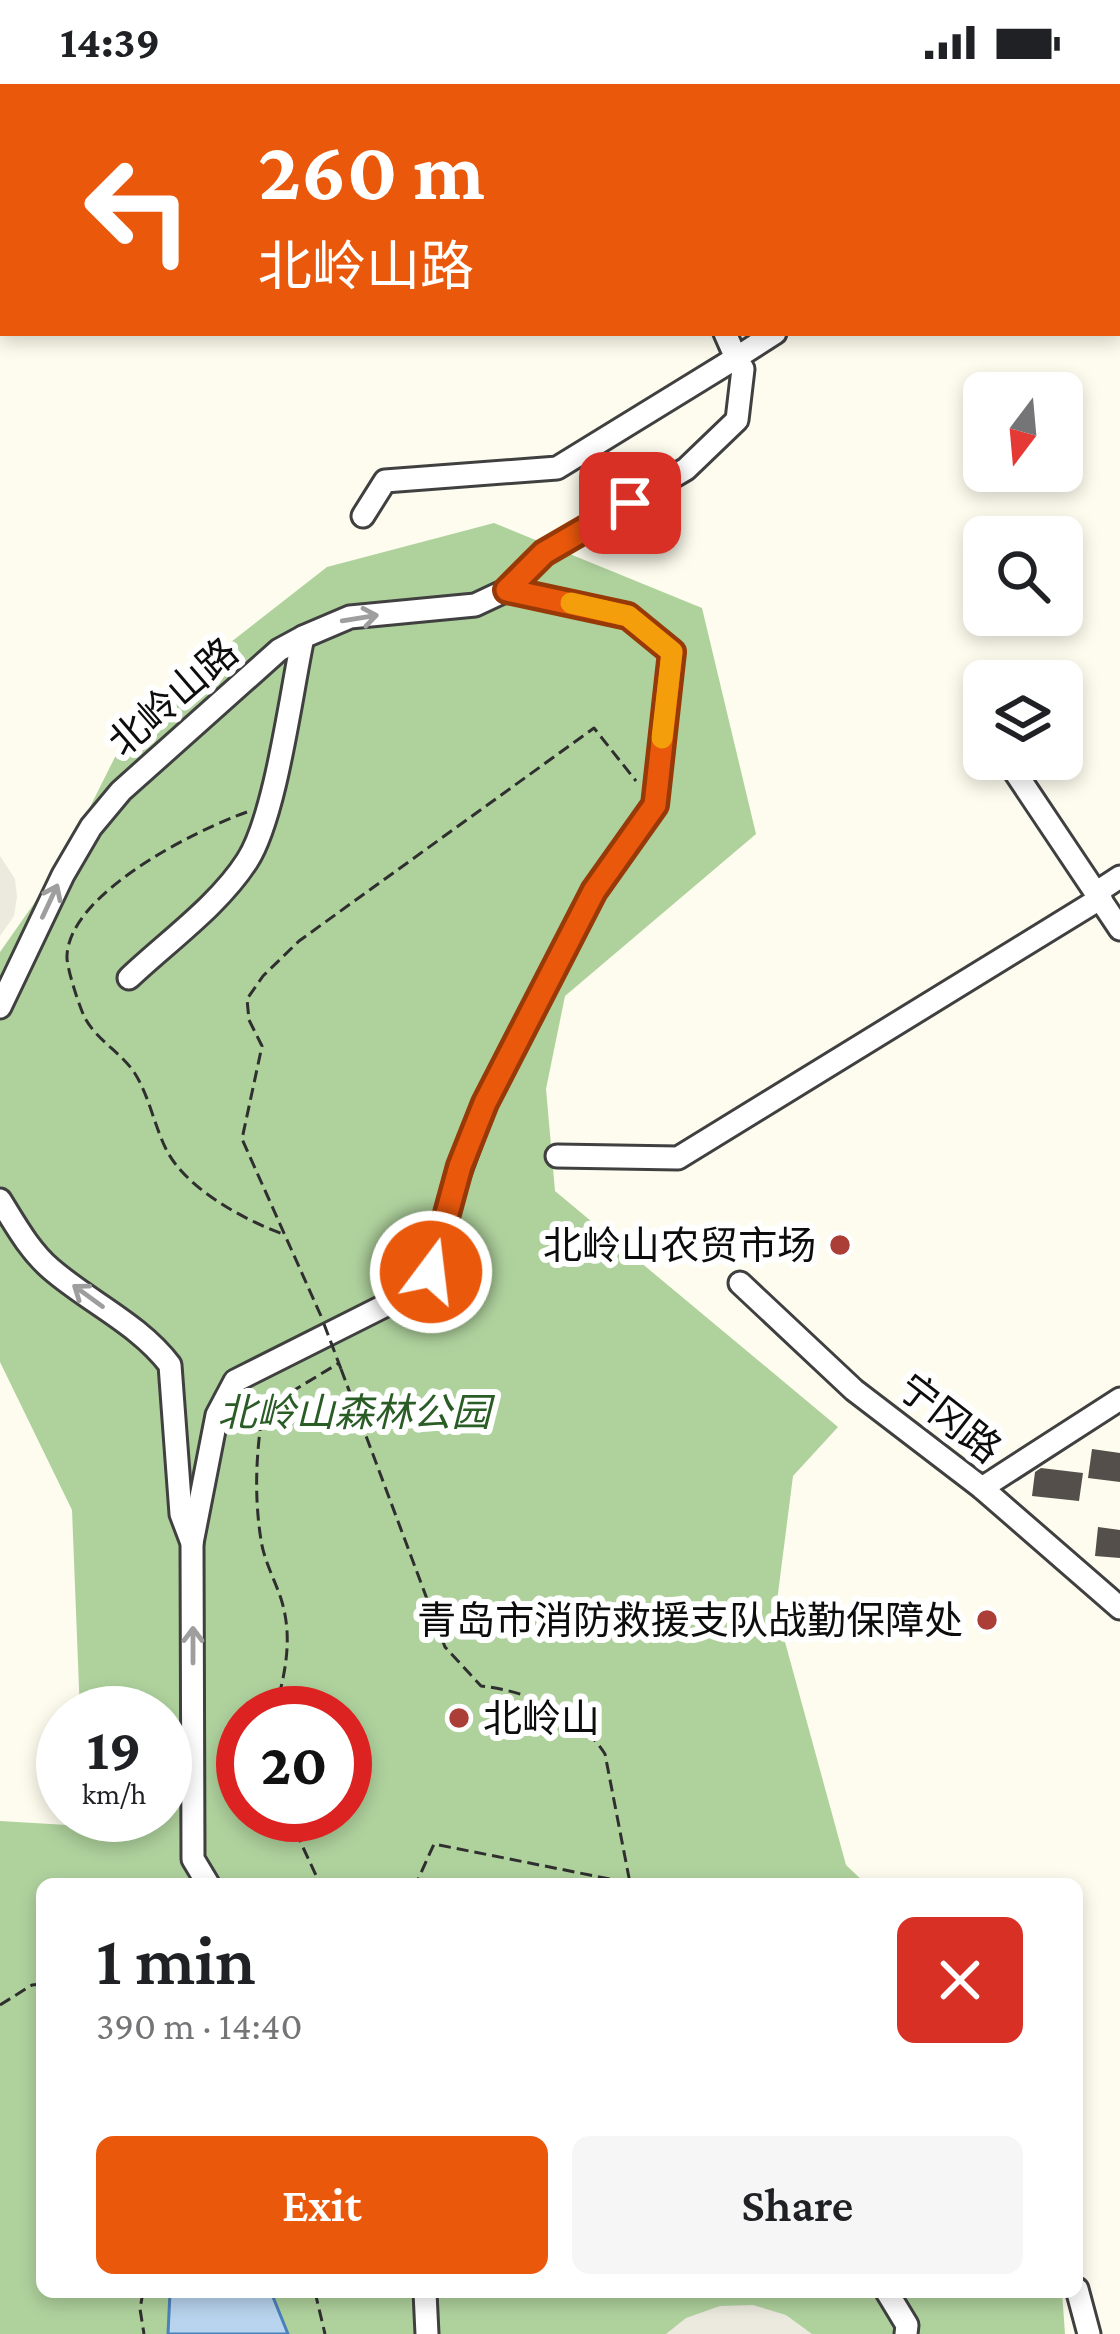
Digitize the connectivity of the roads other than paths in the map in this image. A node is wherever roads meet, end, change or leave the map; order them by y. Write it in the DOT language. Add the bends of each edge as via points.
graph roads {
  1 [pos="726,336"];
  2 [pos="770,336"];
  3 [pos="736,358"];
  4 [pos="363,516"];
  5 [pos="507,590"];
  6 [pos="303,637"];
  7 [pos="1021,780"];
  8 [pos="1120,877"];
  9 [pos="1099,895"];
  10 [pos="1120,929"];
  11 [pos="129,978"];
  12 [pos="0,1007"];
  13 [pos="557,1156"];
  14 [pos="0,1200"];
  15 [pos="740,1283"];
  16 [pos="1120,1399"];
  17 [pos="982,1488"];
  18 [pos="193,1543"];
  19 [pos="1120,1608"];
  20 [pos="205,1878"];
  21 [pos="424,2298"];
  22 [pos="891,2298"];
  23 [pos="1079,2298"];
  24 [pos="427,2334"];
  25 [pos="906,2334"];
  26 [pos="1089,2334"];
  1 -- 3 [label="street"];
  2 -- 3 [label="street"];
  3 -- 4 [label="street" via="556,468 385,481"];
  3 -- 5 [label="street, 北岭山路" via="743,369 736,420 686,469 544,553"];
  6 -- 5 [label="street, 北岭山路, one-way" via="350,617 463,608"];
  5 -- 18 [label="street" via="628,616 672,652 655,805 594,891 485,1103 422,1287 235,1382 217,1415"];
  6 -- 11 [label="street" via="249,858"];
  12 -- 6 [label="street, 北岭山路, one-way" via="62,875 121,790"];
  7 -- 9 [label="street"];
  8 -- 9 [label="street"];
  9 -- 10 [label="street"];
  9 -- 13 [label="street" via="678,1158"];
  18 -- 14 [label="street, one-way" via="181,1514 170,1365 156,1346 49,1268"];
  15 -- 17 [label="street, 宁冈路" via="854,1390"];
  16 -- 17 [label="street"];
  17 -- 19 [label="street, 宁冈路"];
  20 -- 18 [label="street, one-way" via="194,1859"];
  21 -- 24 [label="street"];
  22 -- 25 [label="street"];
  23 -- 26 [label="street"];
}
